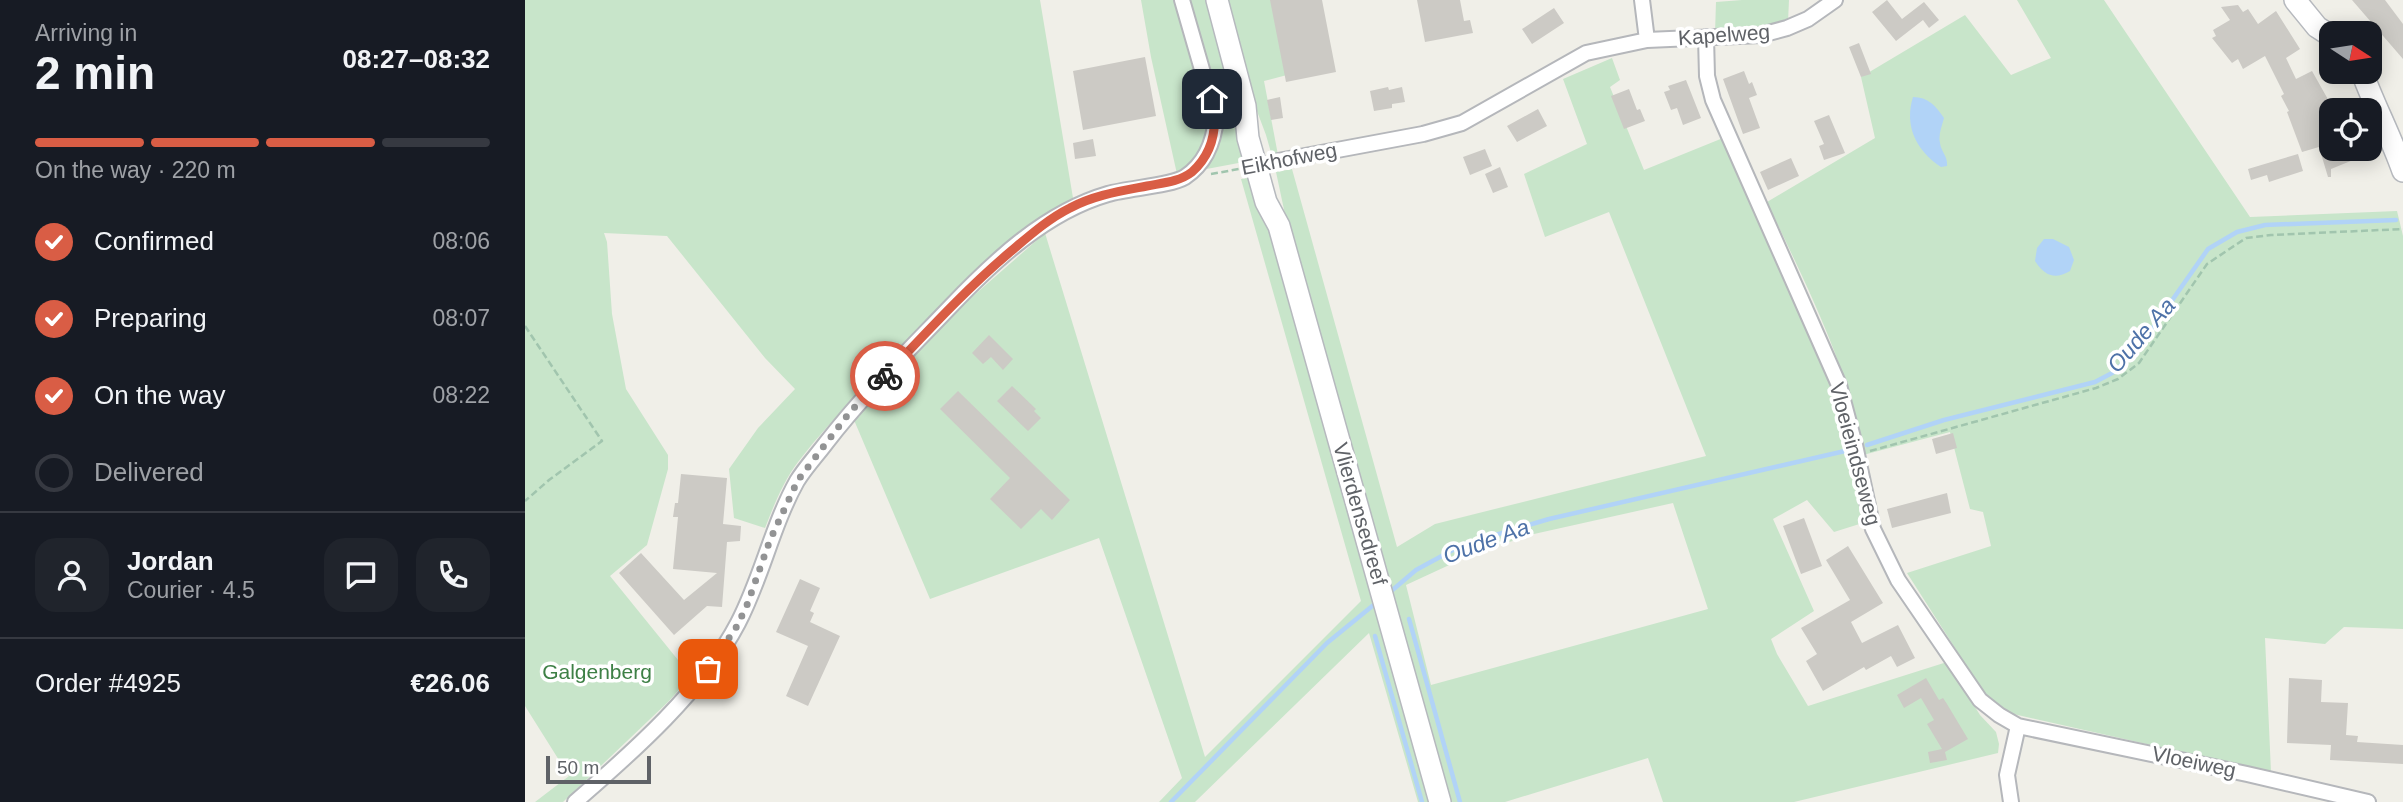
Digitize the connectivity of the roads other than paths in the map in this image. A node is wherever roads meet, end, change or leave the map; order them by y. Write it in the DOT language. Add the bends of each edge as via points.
graph roads {
  1 [pos="1182,0"];
  2 [pos="1217,0"];
  3 [pos="1642,0"];
  4 [pos="1835,0"];
  5 [pos="2295,0"];
  6 [pos="2319,28"];
  7 [pos="1706,37"];
  8 [pos="1647,40"];
  9 [pos="2365,84"];
  10 [pos="1245,106"];
  11 [pos="1278,161"];
  12 [pos="2403,170"];
  13 [pos="1279,226"];
  14 [pos="2018,726"];
  15 [pos="575,802"];
  16 [pos="1440,802"];
  17 [pos="2011,802"];
  18 [pos="2368,802"];
  1 -- 15 [label="street" via="1216,118 1215,135 1201,162 1183,178 1110,193 1071,207 1039,227 972,284 850,412 798,480 747,605 708,669 676,707"];
  2 -- 10 [label="main road, Vlierdensedreef"];
  3 -- 8 [label="street"];
  4 -- 7 [label="street, Kapelweg" via="1787,29"];
  5 -- 6 [label="main road"];
  7 -- 8 [label="street, Kapelweg"];
  7 -- 14 [label="street, Vloeieindseweg" via="1713,100 1839,385 1873,529 1898,580 1980,700"];
  8 -- 11 [label="street, Eikhofweg" via="1586,53 1462,123"];
  9 -- 12 [label="main road"];
  10 -- 13 [label="main road, Vlierdensedreef" via="1248,138 1266,202"];
  10 -- 13 [label="main road, Vlierdensedreef" via="1262,134 1279,198"];
  13 -- 16 [label="main road, Vlierdensedreef"];
  14 -- 17 [label="street" via="2007,775"];
  14 -- 18 [label="street, Vloeiweg"];
}
